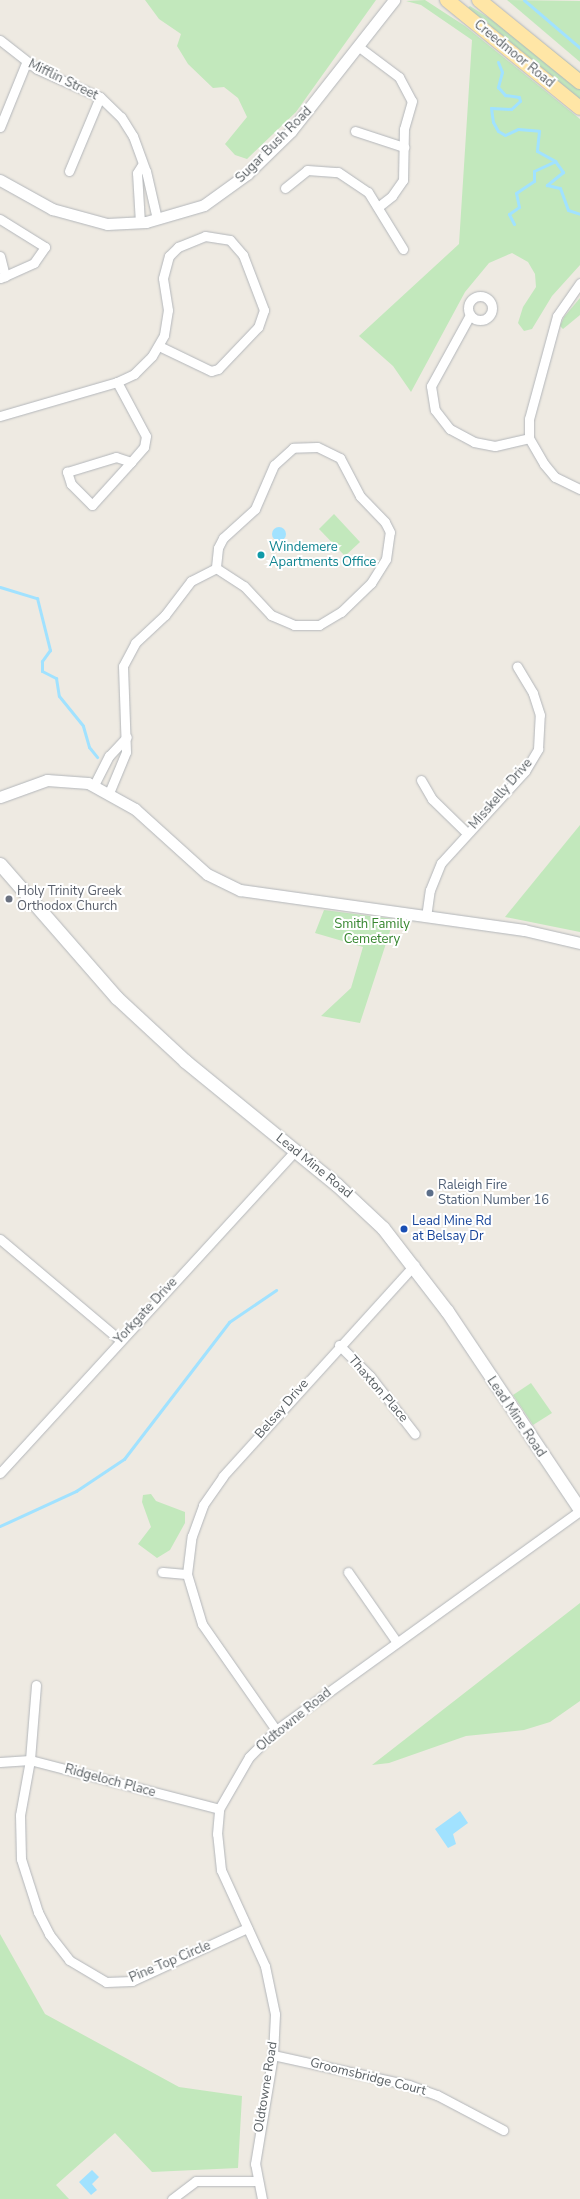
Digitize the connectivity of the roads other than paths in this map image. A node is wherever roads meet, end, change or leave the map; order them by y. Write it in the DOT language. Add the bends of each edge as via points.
graph roads {
  1 [pos="394,0"];
  2 [pos="447,0"];
  3 [pos="479,0"];
  4 [pos="0,40"];
  5 [pos="358,47"];
  6 [pos="26,63"];
  7 [pos="580,82"];
  8 [pos="100,97"];
  9 [pos="580,108"];
  10 [pos="0,127"];
  11 [pos="355,131"];
  12 [pos="404,147"];
  13 [pos="142,165"];
  14 [pos="69,172"];
  15 [pos="0,180"];
  16 [pos="285,188"];
  17 [pos="378,207"];
  18 [pos="0,219"];
  19 [pos="156,219"];
  20 [pos="140,223"];
  21 [pos="404,249"];
  22 [pos="0,256"];
  23 [pos="3,277"];
  24 [pos="580,283"];
  25 [pos="470,315"];
  26 [pos="159,346"];
  27 [pos="117,382"];
  28 [pos="0,416"];
  29 [pos="529,438"];
  30 [pos="131,462"];
  31 [pos="580,489"];
  32 [pos="216,568"];
  33 [pos="517,666"];
  34 [pos="127,737"];
  35 [pos="421,780"];
  36 [pos="94,785"];
  37 [pos="28,786"];
  38 [pos="0,791"];
  39 [pos="109,793"];
  40 [pos="0,797"];
  41 [pos="467,833"];
  42 [pos="0,864"];
  43 [pos="426,917"];
  44 [pos="580,943"];
  45 [pos="295,1151"];
  46 [pos="0,1239"];
  47 [pos="414,1265"];
  48 [pos="120,1340"];
  49 [pos="339,1346"];
  50 [pos="415,1434"];
  51 [pos="0,1473"];
  52 [pos="580,1510"];
  53 [pos="162,1572"];
  54 [pos="348,1572"];
  55 [pos="187,1574"];
  56 [pos="396,1641"];
  57 [pos="36,1685"];
  58 [pos="276,1730"];
  59 [pos="30,1760"];
  60 [pos="0,1762"];
  61 [pos="219,1809"];
  62 [pos="247,1928"];
  63 [pos="273,2055"];
  64 [pos="503,2130"];
  65 [pos="256,2181"];
  66 [pos="172,2199"];
  67 [pos="262,2199"];
  1 -- 5 [label="street, Sugar Bush Road"];
  2 -- 9 [label="main road, Creedmoor Road"];
  3 -- 7 [label="main road, Creedmoor Road"];
  4 -- 6 [label="street, Mifflin Street"];
  5 -- 12 [label="street" via="399,77 410,92 412,101"];
  5 -- 19 [label="street, Sugar Bush Road" via="311,109 252,170 204,205"];
  6 -- 8 [label="street, Mifflin Street"];
  6 -- 10 [label="street"];
  8 -- 13 [label="street, Mifflin Street" via="130,130"];
  8 -- 14 [label="street"];
  11 -- 12 [label="street"];
  12 -- 17 [label="street" via="403,180 392,196"];
  13 -- 19 [label="street, Mifflin Street"];
  13 -- 20 [label="street" via="137,173"];
  15 -- 20 [label="street, Sugar Bush Road" via="52,209 80,219 107,224"];
  16 -- 17 [label="street" via="307,170 327,169 361,186"];
  17 -- 21 [label="street"];
  18 -- 23 [label="street" via="45,247 34,263"];
  19 -- 20 [label="street, Sugar Bush Road"];
  22 -- 23 [label="street"];
  24 -- 29 [label="street" via="564,302 551,333 529,419"];
  25 -- 29 [label="street" via="430,386 436,410 450,429 474,442 495,446"];
  26 -- 26 [label="street" via="167,322 163,278 170,256 178,247 204,236 230,240 243,255 264,310 258,327 218,369 211,371"];
  26 -- 27 [label="street" via="143,367"];
  27 -- 28 [label="street"];
  27 -- 30 [label="street" via="146,436 144,447"];
  29 -- 31 [label="street" via="554,477"];
  30 -- 30 [label="street" via="116,457 67,472 68,478 92,506"];
  32 -- 32 [label="street" via="244,586 271,615 294,625 319,624 341,612 371,582 386,559 390,532 385,522 360,496 340,458 317,448 293,448 274,465 255,509 223,538 218,548"];
  32 -- 34 [label="street" via="191,581 127,655 121,678"];
  33 -- 41 [label="street, Misskelly Drive" via="533,693 540,715 538,749 525,771"];
  34 -- 36 [label="street" via="109,756"];
  34 -- 39 [label="street" via="126,752"];
  35 -- 41 [label="street" via="432,799"];
  36 -- 37 [label="street" via="59,780"];
  36 -- 39 [label="street"];
  37 -- 38 [label="street"];
  37 -- 40 [label="street"];
  39 -- 43 [label="street" via="139,813 207,874 229,886 286,899"];
  41 -- 43 [label="street, Misskelly Drive" via="435,875"];
  42 -- 45 [label="main road, Lead Mine Road" via="117,998 185,1061"];
  43 -- 44 [label="street" via="524,930"];
  45 -- 47 [label="main road, Lead Mine Road" via="361,1205"];
  45 -- 48 [label="street, Yorkgate Drive"];
  46 -- 48 [label="street"];
  47 -- 49 [label="street, Belsay Drive"];
  47 -- 52 [label="main road, Lead Mine Road"];
  48 -- 51 [label="street, Yorkgate Drive"];
  49 -- 50 [label="street, Thaxton Place" via="370,1376"];
  49 -- 55 [label="street, Belsay Drive" via="223,1476 203,1505 192,1536"];
  52 -- 56 [label="street, Oldtowne Road"];
  53 -- 55 [label="street"];
  54 -- 56 [label="street"];
  55 -- 58 [label="street, Belsay Drive" via="202,1624"];
  56 -- 58 [label="street, Oldtowne Road"];
  57 -- 59 [label="street, Pine Top Circle"];
  58 -- 61 [label="street, Oldtowne Road" via="249,1757"];
  59 -- 60 [label="street, Ridgeloch Place"];
  59 -- 61 [label="street, Ridgeloch Place"];
  59 -- 62 [label="street, Pine Top Circle" via="20,1815 21,1859 38,1912 49,1934 69,1960 106,1982 132,1981"];
  61 -- 62 [label="street, Oldtowne Road" via="217,1834 221,1870"];
  62 -- 63 [label="street, Oldtowne Road" via="272,1990 275,2014"];
  63 -- 64 [label="street, Groomsbridge Court" via="409,2085 437,2095"];
  63 -- 65 [label="street, Oldtowne Road" via="260,2121"];
  65 -- 66 [label="street" via="196,2181"];
  65 -- 67 [label="street, Oldtowne Road"];
}
